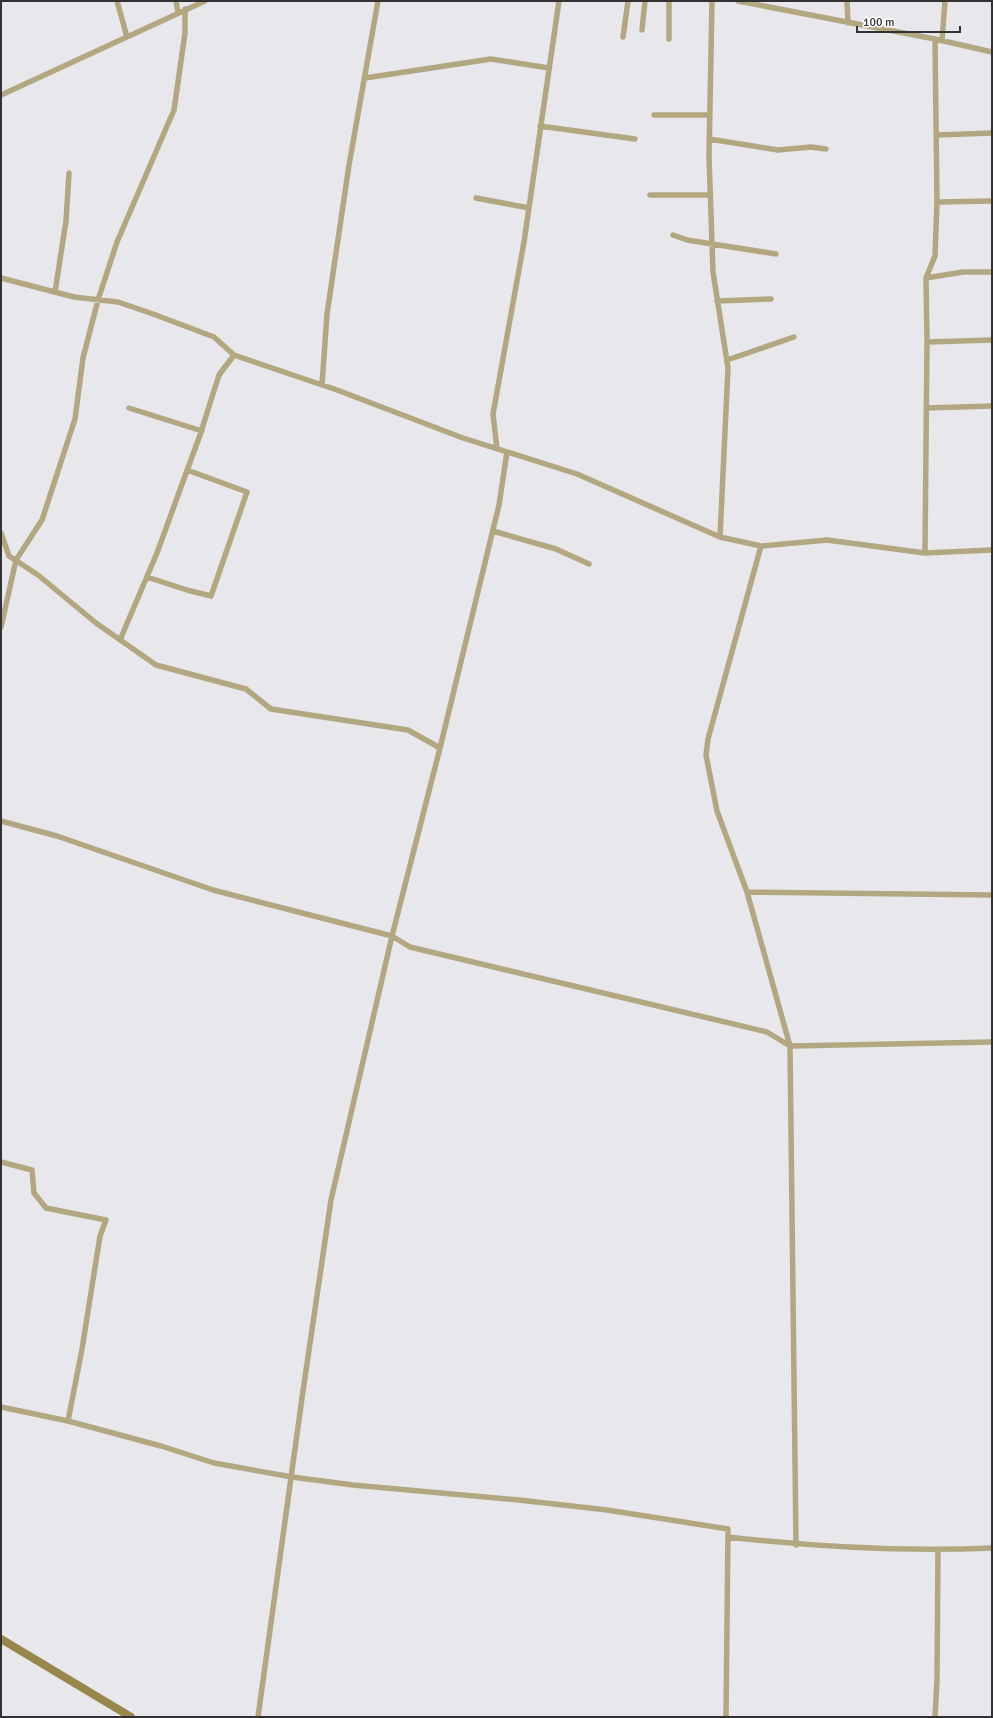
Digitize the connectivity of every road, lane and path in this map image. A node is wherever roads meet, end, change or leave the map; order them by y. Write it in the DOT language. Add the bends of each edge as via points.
graph roads {
  1 [pos="117,1"];
  2 [pos="176,1"];
  3 [pos="205,1"];
  4 [pos="378,1"];
  5 [pos="558,1"];
  6 [pos="628,1"];
  7 [pos="645,1"];
  8 [pos="669,1"];
  9 [pos="712,1"];
  10 [pos="738,1"];
  11 [pos="847,1"];
  12 [pos="945,1"];
  13 [pos="764,4"];
  14 [pos="185,9"];
  15 [pos="178,12"];
  16 [pos="848,23"];
  17 [pos="642,30"];
  18 [pos="126,37"];
  19 [pos="623,37"];
  20 [pos="669,39"];
  21 [pos="935,39"];
  22 [pos="942,41"];
  23 [pos="992,52"];
  24 [pos="549,68"];
  25 [pos="365,78"];
  26 [pos="1,95"];
  27 [pos="654,115"];
  28 [pos="710,115"];
  29 [pos="540,126"];
  30 [pos="992,133"];
  31 [pos="936,135"];
  32 [pos="635,139"];
  33 [pos="709,139"];
  34 [pos="826,148"];
  35 [pos="69,173"];
  36 [pos="650,195"];
  37 [pos="710,195"];
  38 [pos="476,198"];
  39 [pos="992,201"];
  40 [pos="938,202"];
  41 [pos="529,208"];
  42 [pos="674,234"];
  43 [pos="712,244"];
  44 [pos="776,254"];
  45 [pos="992,272"];
  46 [pos="1,278"];
  47 [pos="926,278"];
  48 [pos="55,292"];
  49 [pos="771,299"];
  50 [pos="98,300"];
  51 [pos="717,301"];
  52 [pos="794,337"];
  53 [pos="992,340"];
  54 [pos="927,342"];
  55 [pos="234,355"];
  56 [pos="727,360"];
  57 [pos="322,385"];
  58 [pos="992,406"];
  59 [pos="129,408"];
  60 [pos="926,408"];
  61 [pos="202,431"];
  62 [pos="497,449"];
  63 [pos="507,452"];
  64 [pos="187,470"];
  65 [pos="493,531"];
  66 [pos="1,533"];
  67 [pos="720,537"];
  68 [pos="761,546"];
  69 [pos="992,550"];
  70 [pos="925,553"];
  71 [pos="16,560"];
  72 [pos="589,564"];
  73 [pos="147,577"];
  74 [pos="1,627"];
  75 [pos="120,640"];
  76 [pos="440,748"];
  77 [pos="1,821"];
  78 [pos="747,892"];
  79 [pos="992,895"];
  80 [pos="392,936"];
  81 [pos="992,1042"];
  82 [pos="790,1046"];
  83 [pos="1,1162"];
  84 [pos="1,1407"];
  85 [pos="68,1421"];
  86 [pos="292,1477"];
  87 [pos="728,1537"];
  88 [pos="796,1545"];
  89 [pos="992,1548"];
  90 [pos="938,1550"];
  91 [pos="1,1639"];
  92 [pos="131,1717"];
  93 [pos="258,1717"];
  94 [pos="726,1717"];
  95 [pos="935,1717"];
  1 -- 18 [label="street"];
  2 -- 15 [label="street"];
  3 -- 14 [label="street"];
  4 -- 25 [label="street"];
  5 -- 24 [label="street"];
  6 -- 19 [label="street"];
  7 -- 17 [label="street"];
  8 -- 20 [label="street"];
  9 -- 28 [label="street"];
  10 -- 13 [label="street"];
  11 -- 16 [label="street"];
  12 -- 22 [label="street"];
  13 -- 16 [label="street"];
  14 -- 15 [label="street"];
  14 -- 50 [label="street" via="185,33 174,110 117,242"];
  15 -- 18 [label="street"];
  16 -- 21 [label="street"];
  18 -- 26 [label="street"];
  21 -- 22 [label="street"];
  21 -- 31 [label="street"];
  22 -- 23 [label="street"];
  24 -- 25 [label="street" via="491,59"];
  24 -- 29 [label="street"];
  25 -- 57 [label="street" via="348,165 327,314"];
  27 -- 28 [label="street"];
  28 -- 33 [label="street"];
  29 -- 32 [label="street"];
  29 -- 41 [label="street"];
  30 -- 31 [label="street"];
  31 -- 40 [label="street"];
  33 -- 34 [label="street" via="778,150"];
  33 -- 37 [label="street"];
  35 -- 48 [label="street" via="66,220"];
  36 -- 37 [label="street"];
  37 -- 43 [label="street"];
  38 -- 41 [label="street"];
  39 -- 40 [label="street"];
  40 -- 47 [label="street" via="935,256"];
  41 -- 62 [label="street" via="493,414"];
  42 -- 43 [label="street" via="687,240"];
  43 -- 44 [label="street"];
  43 -- 51 [label="street"];
  45 -- 47 [label="street" via="963,272"];
  46 -- 48 [label="street"];
  47 -- 54 [label="street"];
  48 -- 50 [label="street"];
  49 -- 51 [label="street"];
  50 -- 55 [label="street" via="118,302 214,337"];
  50 -- 71 [label="street" via="83,358 75,419 69,440 42,520"];
  51 -- 56 [label="street"];
  52 -- 56 [label="street"];
  53 -- 54 [label="street"];
  54 -- 60 [label="street"];
  55 -- 57 [label="street"];
  55 -- 61 [label="street" via="219,375"];
  56 -- 67 [label="street"];
  57 -- 62 [label="street"];
  58 -- 60 [label="street"];
  59 -- 61 [label="street"];
  60 -- 70 [label="street"];
  61 -- 64 [label="street"];
  62 -- 63 [label="street"];
  63 -- 65 [label="street"];
  63 -- 67 [label="street" via="577,474"];
  64 -- 73 [label="street"];
  64 -- 73 [label="street" via="246,492 211,596"];
  65 -- 72 [label="street" via="556,549"];
  65 -- 76 [label="street"];
  66 -- 71 [label="street" via="9,556"];
  67 -- 68 [label="street"];
  68 -- 70 [label="street" via="827,540"];
  68 -- 78 [label="street" via="708,739 706,755 717,811"];
  69 -- 70 [label="street"];
  71 -- 74 [label="street"];
  71 -- 75 [label="street"];
  73 -- 75 [label="street"];
  75 -- 76 [label="street" via="156,665 246,689 271,709 408,730"];
  76 -- 80 [label="street"];
  77 -- 80 [label="street" via="57,836 213,890"];
  78 -- 79 [label="street"];
  78 -- 82 [label="street"];
  80 -- 82 [label="street" via="410,947 767,1032"];
  80 -- 86 [label="street" via="332,1200"];
  81 -- 82 [label="street"];
  82 -- 88 [label="street"];
  83 -- 85 [label="street" via="32,1170 34,1193 46,1208 106,1220 100,1236"];
  84 -- 85 [label="street"];
  85 -- 86 [label="street" via="161,1446 214,1464"];
  86 -- 87 [label="street" via="606,1510 728,1529"];
  86 -- 93 [label="street"];
  87 -- 88 [label="street"];
  87 -- 94 [label="street"];
  88 -- 90 [label="street"];
  89 -- 90 [label="street"];
  90 -- 95 [label="street"];
  91 -- 92 [label="street"];
}
